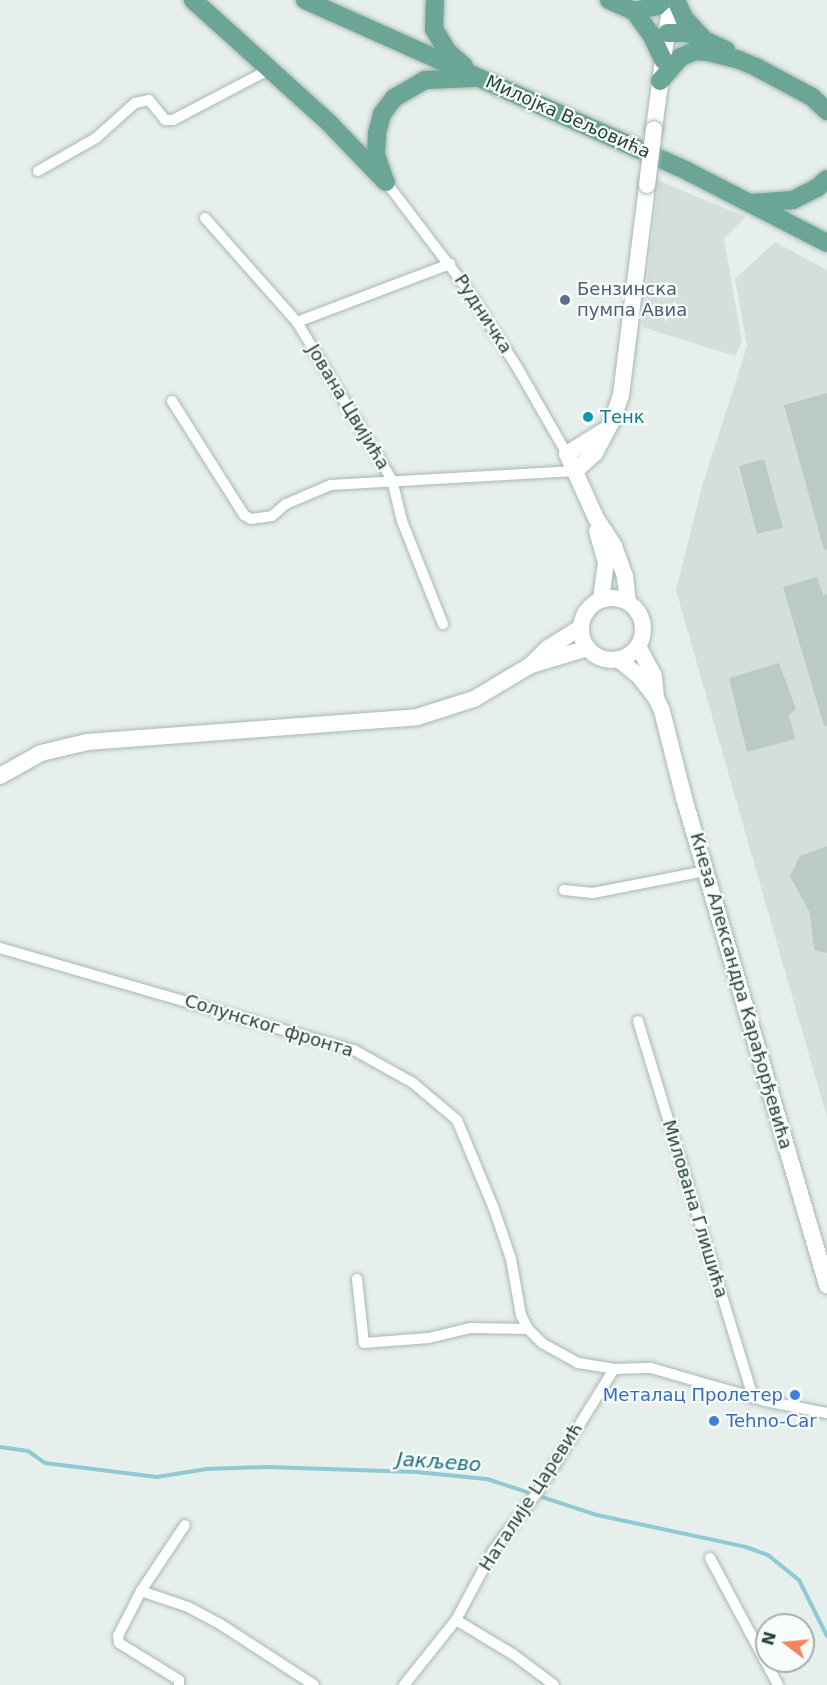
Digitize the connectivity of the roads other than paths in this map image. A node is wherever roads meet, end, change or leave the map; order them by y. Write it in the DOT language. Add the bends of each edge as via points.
graph roads {
  1 [pos="194,0"];
  2 [pos="304,0"];
  3 [pos="435,0"];
  4 [pos="609,0"];
  5 [pos="664,0"];
  6 [pos="671,0"];
  7 [pos="676,0"];
  8 [pos="634,11"];
  9 [pos="667,33"];
  10 [pos="703,38"];
  11 [pos="663,60"];
  12 [pos="739,60"];
  13 [pos="270,69"];
  14 [pos="480,78"];
  15 [pos="660,81"];
  16 [pos="827,111"];
  17 [pos="38,171"];
  18 [pos="827,179"];
  19 [pos="386,182"];
  20 [pos="752,203"];
  21 [pos="205,218"];
  22 [pos="827,243"];
  23 [pos="450,264"];
  24 [pos="297,322"];
  25 [pos="172,401"];
  26 [pos="608,429"];
  27 [pos="567,454"];
  28 [pos="575,471"];
  29 [pos="392,480"];
  30 [pos="596,518"];
  31 [pos="601,600"];
  32 [pos="628,602"];
  33 [pos="443,624"];
  34 [pos="581,627"];
  35 [pos="638,646"];
  36 [pos="588,648"];
  37 [pos="618,659"];
  38 [pos="531,665"];
  39 [pos="656,698"];
  40 [pos="0,776"];
  41 [pos="705,871"];
  42 [pos="564,890"];
  43 [pos="0,948"];
  44 [pos="638,1021"];
  45 [pos="357,1279"];
  46 [pos="827,1285"];
  47 [pos="528,1329"];
  48 [pos="614,1369"];
  49 [pos="753,1397"];
  50 [pos="827,1413"];
  51 [pos="185,1525"];
  52 [pos="710,1558"];
  53 [pos="141,1591"];
  54 [pos="456,1620"];
  55 [pos="178,1685"];
  56 [pos="314,1685"];
  57 [pos="404,1685"];
  58 [pos="554,1685"];
  59 [pos="778,1685"];
  1 -- 13 [label="main road"];
  2 -- 14 [label="main road, Милојка Вељовића"];
  3 -- 14 [label="main road" via="433,22 442,44"];
  4 -- 8 [label="main road"];
  5 -- 8 [label="main road" via="657,6"];
  6 -- 9 [label="main road"];
  7 -- 10 [label="main road" via="684,18"];
  8 -- 11 [label="main road"];
  9 -- 10 [label="main road" via="682,32"];
  9 -- 11 [label="main road"];
  10 -- 12 [label="main road"];
  11 -- 15 [label="main road"];
  12 -- 15 [label="main road" via="701,51 687,53 675,61"];
  12 -- 16 [label="main road" via="812,97"];
  13 -- 17 [label="street" via="173,120 165,120 149,100 135,103 96,138"];
  13 -- 19 [label="main road"];
  14 -- 19 [label="main road" via="425,80 394,98 382,114 377,133 376,155"];
  14 -- 20 [label="main road, Милојка Вељовића"];
  15 -- 26 [label="main road, bridge" via="624,382"];
  18 -- 20 [label="main road" via="793,200"];
  19 -- 23 [label="street, Рудничка"];
  20 -- 22 [label="main road, Милојка Вељовића"];
  21 -- 24 [label="street, Јована Цвијића"];
  23 -- 24 [label="street"];
  23 -- 27 [label="street, Рудничка" via="517,367"];
  24 -- 29 [label="street, Јована Цвијића"];
  25 -- 29 [label="street" via="244,515 259,519 272,516 286,504 331,485"];
  26 -- 27 [label="main road"];
  26 -- 28 [label="main road" via="595,453"];
  27 -- 28 [label="main road"];
  28 -- 29 [label="street"];
  28 -- 30 [label="main road"];
  29 -- 33 [label="street, Јована Цвијића" via="402,521"];
  30 -- 31 [label="main road" via="606,563"];
  30 -- 32 [label="main road" via="619,560"];
  31 -- 32 [label="main road" via="619,598"];
  31 -- 34 [label="main road" via="587,610"];
  32 -- 35 [label="main road" via="636,609 643,626"];
  34 -- 36 [label="main road"];
  34 -- 38 [label="main road" via="548,648"];
  35 -- 37 [label="main road"];
  35 -- 39 [label="main road, Кнеза Александра Карађорђевића" via="654,676"];
  36 -- 37 [label="main road" via="601,658"];
  36 -- 38 [label="main road"];
  37 -- 39 [label="main road, Кнеза Александра Карађорђевића" via="634,671"];
  38 -- 40 [label="main road" via="474,699 417,717 87,742 41,753"];
  39 -- 41 [label="main road, Кнеза Александра Карађорђевића"];
  41 -- 42 [label="street" via="593,893"];
  41 -- 46 [label="main road, Кнеза Александра Карађорђевића"];
  43 -- 47 [label="street, Солунског фронта" via="354,1050 413,1083 457,1120 511,1259 521,1315"];
  44 -- 49 [label="street, Милована Глишића"];
  45 -- 47 [label="street" via="364,1342 429,1338 470,1328"];
  47 -- 48 [label="street" via="542,1343 578,1363"];
  48 -- 49 [label="street" via="651,1368"];
  48 -- 54 [label="street, Наталије Царевић" via="539,1490 493,1551"];
  49 -- 50 [label="street"];
  51 -- 53 [label="street"];
  52 -- 59 [label="street"];
  53 -- 55 [label="street" via="118,1643 178,1680"];
  53 -- 56 [label="street" via="220,1623"];
  54 -- 57 [label="street, Наталије Царевић"];
  54 -- 58 [label="street"];
}
